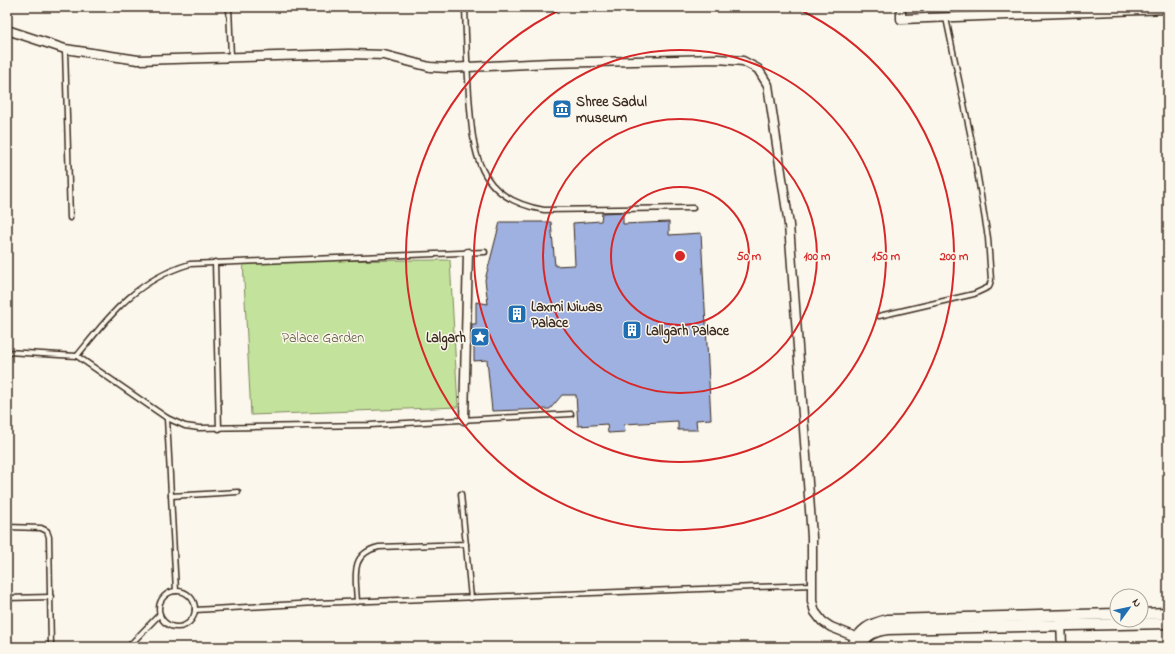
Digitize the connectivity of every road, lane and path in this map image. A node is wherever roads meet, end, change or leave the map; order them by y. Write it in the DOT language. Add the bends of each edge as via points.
graph roads {
  1 [pos="229,7"];
  2 [pos="465,7"];
  3 [pos="901,7"];
  4 [pos="1129,9"];
  5 [pos="1168,9"];
  6 [pos="946,17"];
  7 [pos="7,30"];
  8 [pos="65,49"];
  9 [pos="231,57"];
  10 [pos="467,67"];
  11 [pos="694,208"];
  12 [pos="70,218"];
  13 [pos="486,252"];
  14 [pos="468,253"];
  15 [pos="215,262"];
  16 [pos="879,316"];
  17 [pos="7,352"];
  18 [pos="77,356"];
  19 [pos="571,414"];
  20 [pos="167,418"];
  21 [pos="464,420"];
  22 [pos="219,429"];
  23 [pos="238,492"];
  24 [pos="461,494"];
  25 [pos="171,496"];
  26 [pos="7,527"];
  27 [pos="466,544"];
  28 [pos="812,585"];
  29 [pos="176,591"];
  30 [pos="51,597"];
  31 [pos="7,598"];
  32 [pos="471,598"];
  33 [pos="357,602"];
  34 [pos="194,610"];
  35 [pos="160,614"];
  36 [pos="1109,614"];
  37 [pos="1149,614"];
  38 [pos="1168,614"];
  39 [pos="1060,615"];
  40 [pos="1168,623"];
  41 [pos="1061,626"];
  42 [pos="856,637"];
  43 [pos="51,647"];
  44 [pos="128,647"];
  45 [pos="852,647"];
  46 [pos="861,647"];
  47 [pos="1062,647"];
  1 -- 9 [label="lane"];
  2 -- 10 [label="lane"];
  3 -- 6 [label="street" via="901,19"];
  4 -- 5 [label="street"];
  4 -- 6 [label="street"];
  6 -- 16 [label="lane" via="973,147 988,238 991,280 989,287 974,294"];
  7 -- 8 [label="street"];
  8 -- 9 [label="street" via="138,60"];
  8 -- 12 [label="lane"];
  9 -- 10 [label="street" via="384,55 430,67"];
  10 -- 11 [label="lane" via="476,154 480,165 501,193 529,207 544,210"];
  10 -- 28 [label="street" via="718,59 743,61 758,69 768,85 771,99 789,225 812,529"];
  13 -- 14 [label="lane"];
  14 -- 15 [label="lane"];
  14 -- 21 [label="street"];
  15 -- 18 [label="lane" via="190,264 169,270 147,283 110,315"];
  15 -- 22 [label="lane"];
  17 -- 18 [label="lane"];
  18 -- 20 [label="lane"];
  19 -- 21 [label="lane"];
  20 -- 22 [label="lane" via="185,426"];
  20 -- 25 [label="lane"];
  21 -- 22 [label="lane"];
  23 -- 25 [label="lane"];
  24 -- 27 [label="lane"];
  25 -- 29 [label="lane"];
  26 -- 30 [label="lane" via="41,528 47,531 50,537"];
  27 -- 32 [label="lane"];
  27 -- 33 [label="lane" via="370,549 362,554 355,571"];
  28 -- 32 [label="lane"];
  28 -- 42 [label="street" via="814,612 831,627"];
  29 -- 34 [label="lane" via="191,598"];
  29 -- 35 [label="lane" via="162,598"];
  30 -- 31 [label="lane"];
  30 -- 43 [label="lane"];
  32 -- 33 [label="lane"];
  33 -- 34 [label="lane"];
  34 -- 35 [label="lane" via="190,621 179,626 167,624"];
  35 -- 44 [label="lane"];
  36 -- 39 [label="street"];
  37 -- 38 [label="street"];
  39 -- 41 [label="street"];
  39 -- 42 [label="street" via="888,620 873,623"];
  40 -- 41 [label="street"];
  41 -- 46 [label="street" via="887,628 868,635"];
  41 -- 47 [label="street"];
  42 -- 45 [label="street"];
}
